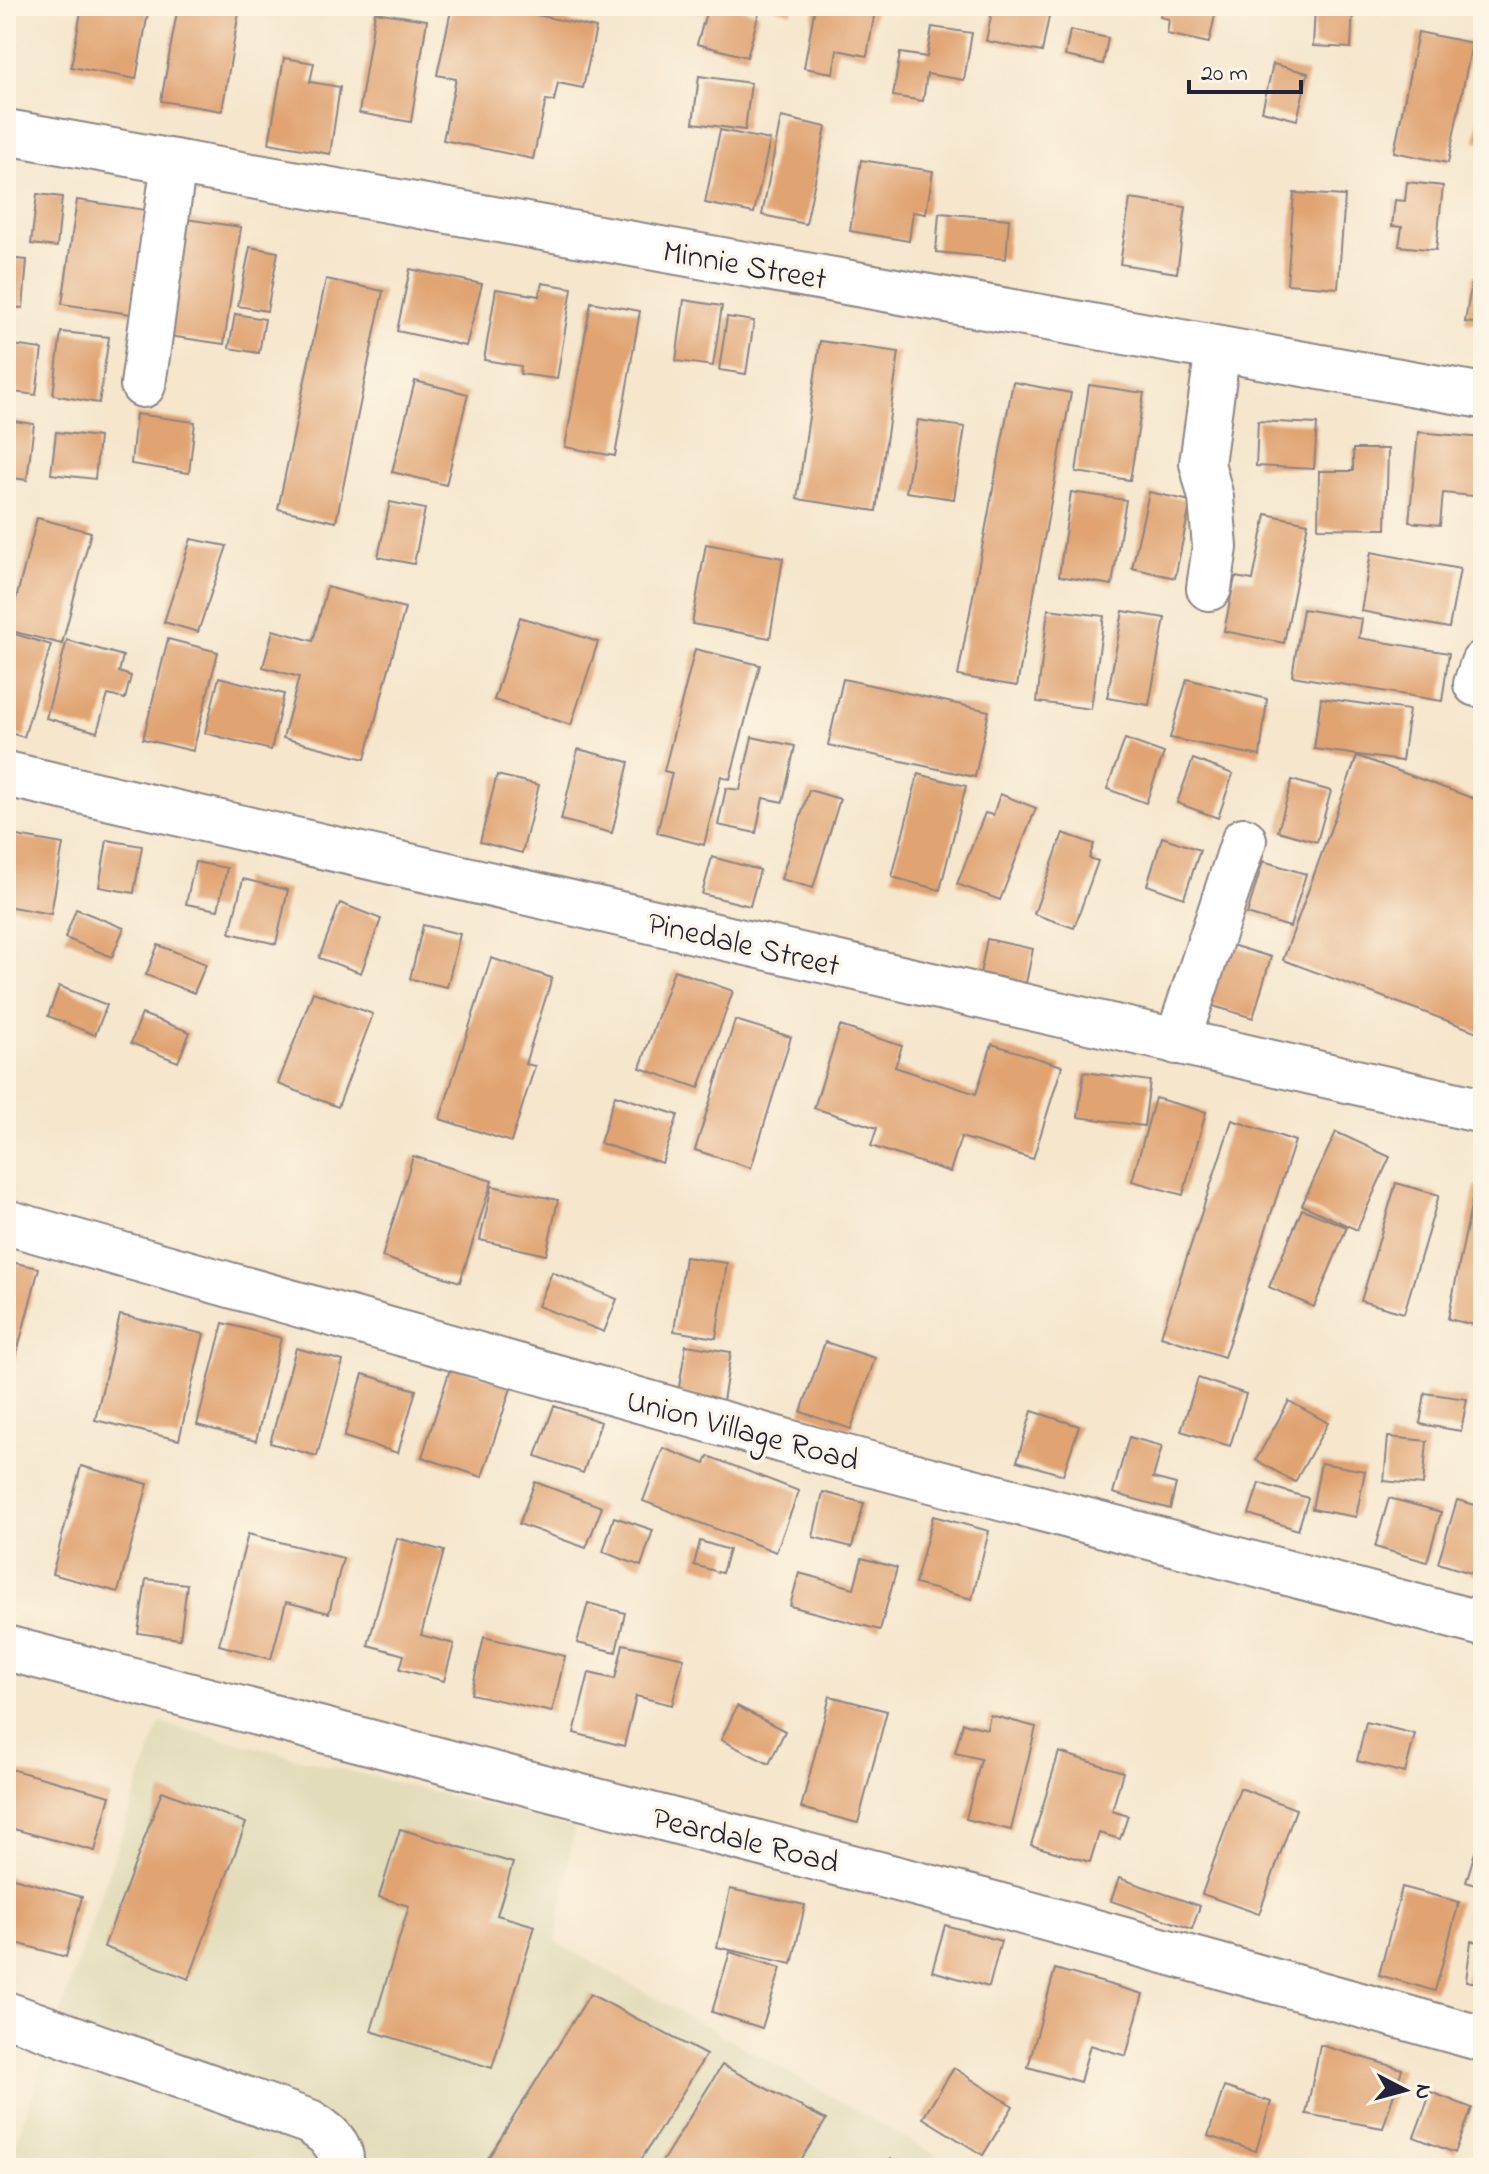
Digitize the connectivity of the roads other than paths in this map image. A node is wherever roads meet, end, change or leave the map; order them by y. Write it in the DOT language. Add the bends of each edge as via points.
graph roads {
  1 [pos="6,132"];
  2 [pos="174,162"];
  3 [pos="1218,349"];
  4 [pos="143,385"];
  5 [pos="1483,396"];
  6 [pos="1209,588"];
  7 [pos="6,774"];
  8 [pos="1244,840"];
  9 [pos="1177,1042"];
  10 [pos="1483,1111"];
  11 [pos="6,1222"];
  12 [pos="1483,1624"];
  13 [pos="6,1648"];
  14 [pos="6,2014"];
  15 [pos="1483,2039"];
  16 [pos="341,2168"];
  1 -- 2 [label="street, Minnie Street"];
  2 -- 3 [label="street, Minnie Street"];
  2 -- 4 [label="street"];
  3 -- 5 [label="street, Minnie Street"];
  3 -- 6 [label="street" via="1202,463 1215,547"];
  7 -- 9 [label="street, Pinedale Street"];
  8 -- 9 [label="street"];
  9 -- 10 [label="street, Pinedale Street"];
  11 -- 12 [label="street, Union Village Road" via="816,1450"];
  13 -- 15 [label="street, Peardale Road" via="983,1901"];
  14 -- 16 [label="street" via="310,2122 331,2137 342,2158"];
}
